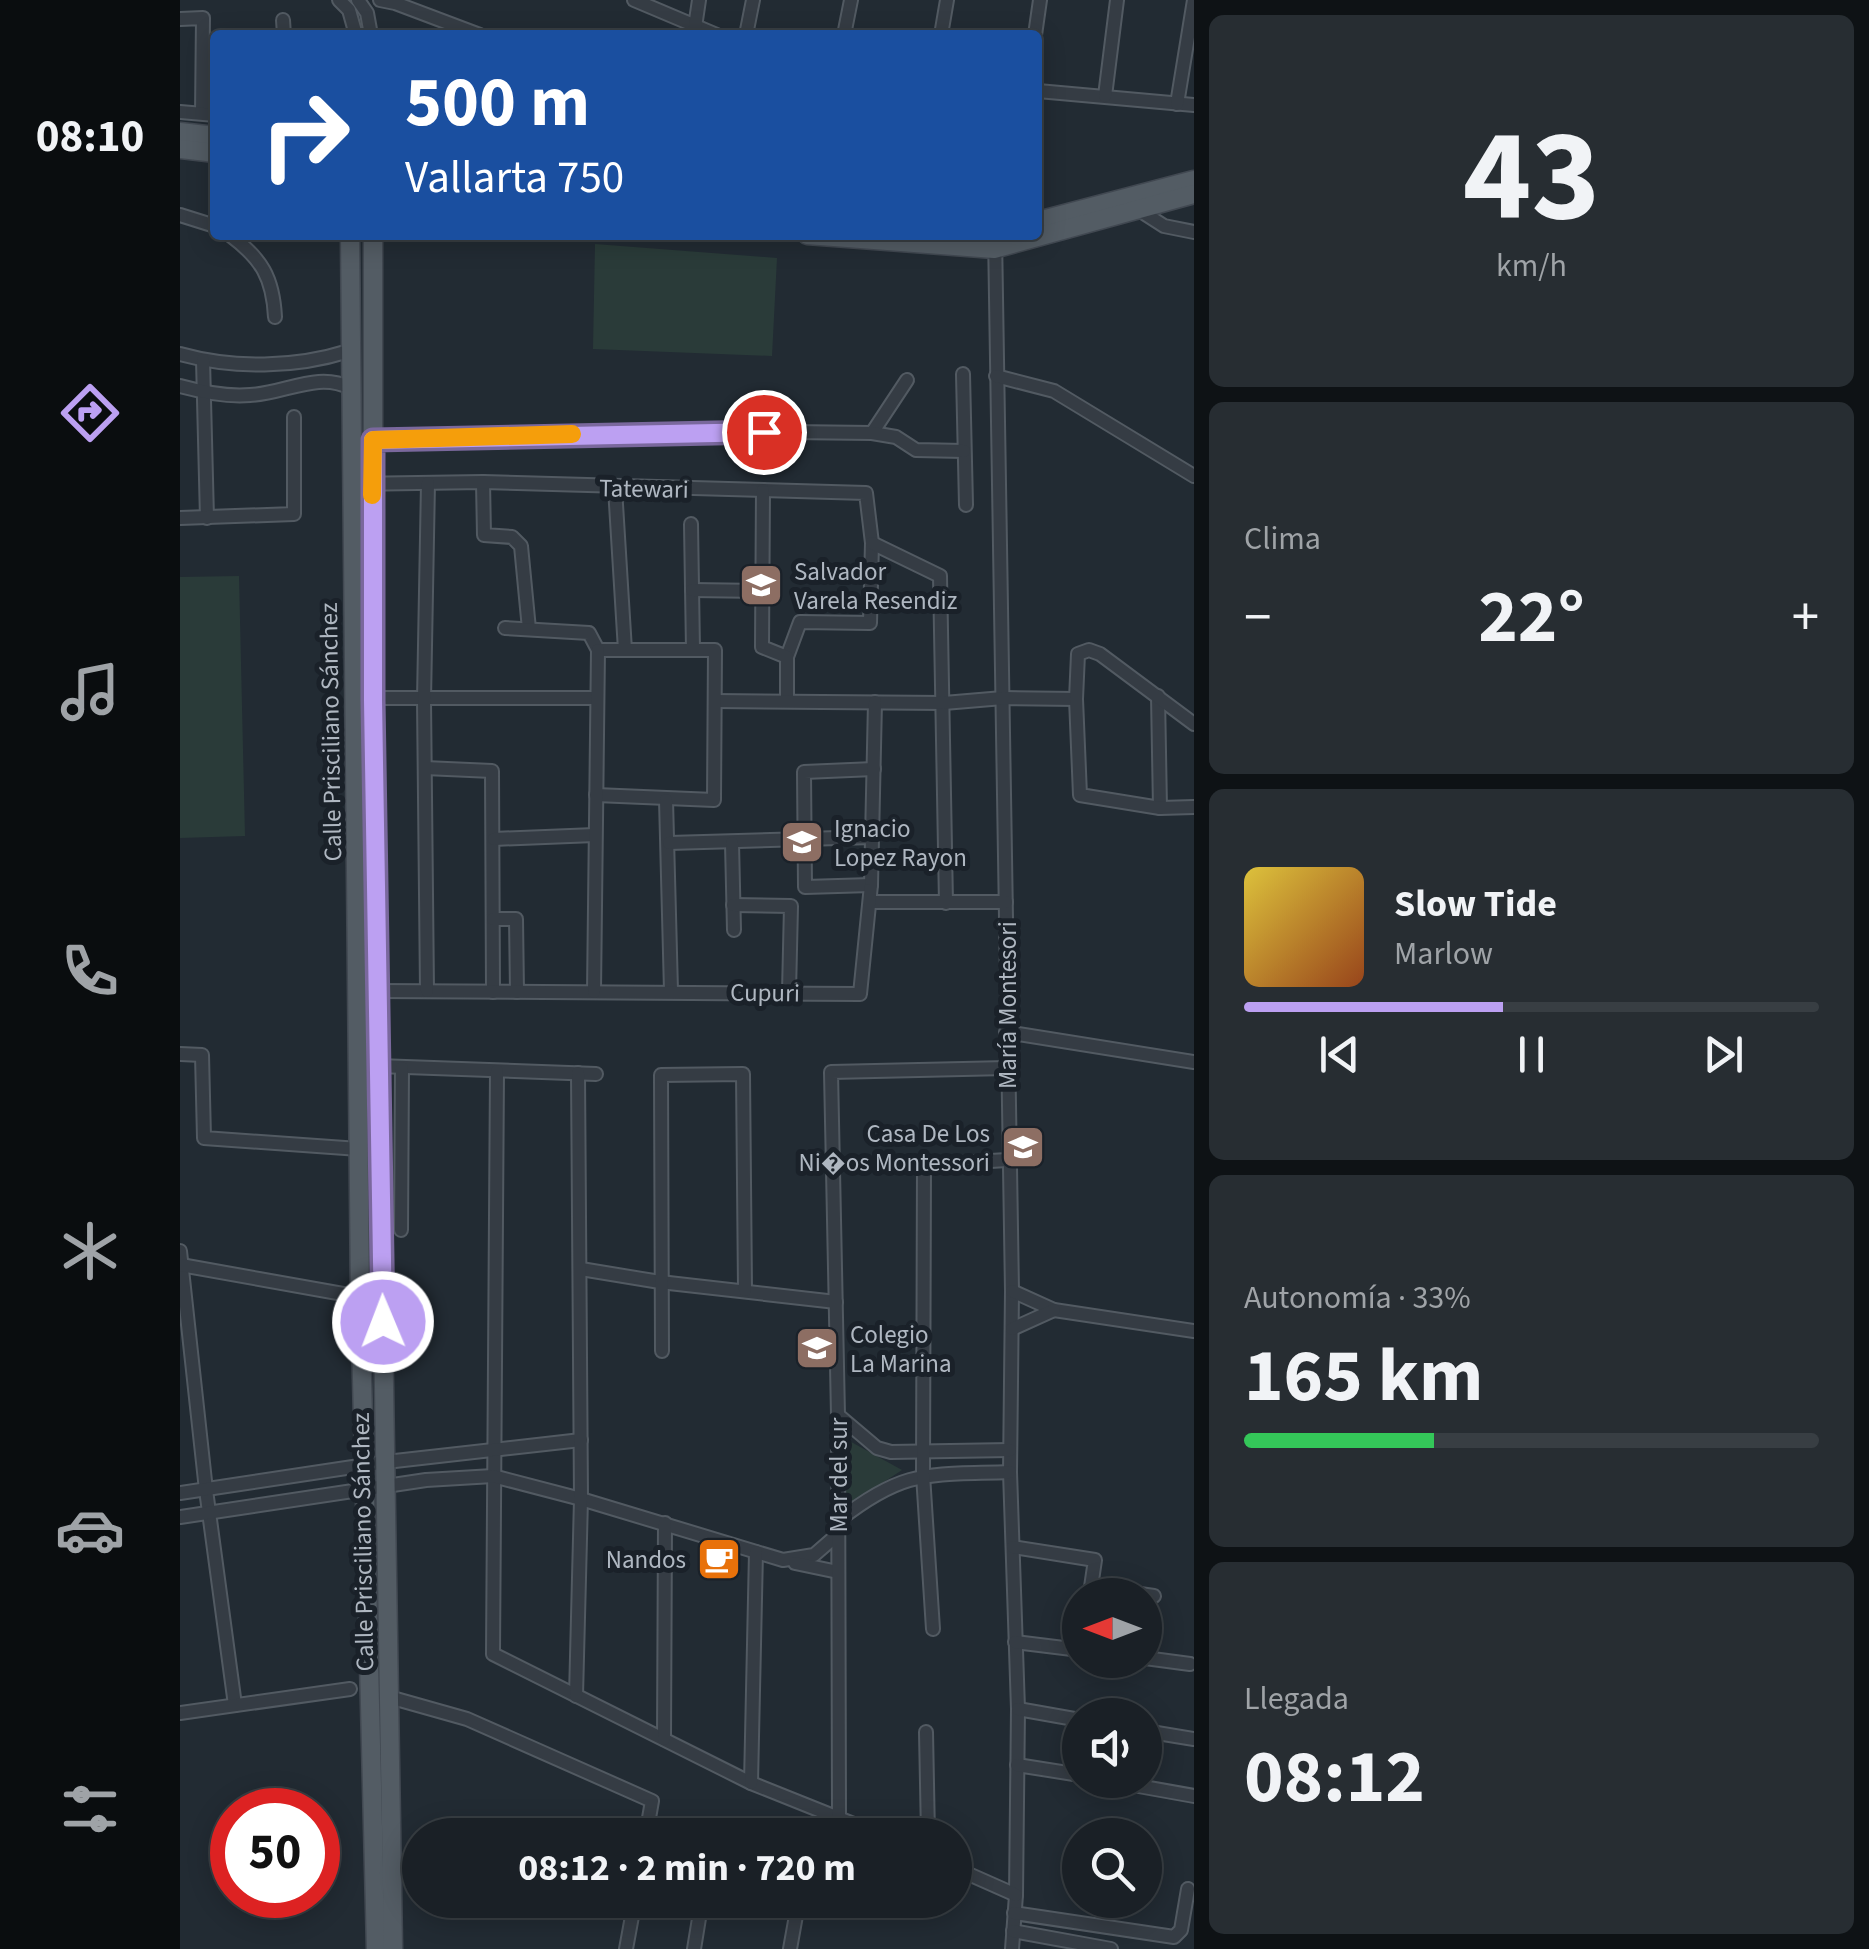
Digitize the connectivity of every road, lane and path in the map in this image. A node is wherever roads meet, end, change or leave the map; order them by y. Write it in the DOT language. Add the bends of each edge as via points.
graph roads {
  1 [pos="340,0"];
  2 [pos="358,0"];
  3 [pos="380,0"];
  4 [pos="634,0"];
  5 [pos="699,0"];
  6 [pos="753,0"];
  7 [pos="851,0"];
  8 [pos="947,0"];
  9 [pos="1040,0"];
  10 [pos="1117,0"];
  11 [pos="1194,0"];
  12 [pos="180,19"];
  13 [pos="695,27"];
  14 [pos="355,30"];
  15 [pos="370,30"];
  16 [pos="467,30"];
  17 [pos="703,30"];
  18 [pos="747,30"];
  19 [pos="845,30"];
  20 [pos="942,30"];
  21 [pos="1036,30"];
  22 [pos="1042,91"];
  23 [pos="1105,96"];
  24 [pos="1177,104"];
  25 [pos="1194,105"];
  26 [pos="180,112"];
  27 [pos="208,114"];
  28 [pos="180,132"];
  29 [pos="210,135"];
  30 [pos="180,149"];
  31 [pos="210,152"];
  32 [pos="1194,180"];
  33 [pos="1194,194"];
  34 [pos="1136,208"];
  35 [pos="180,214"];
  36 [pos="1042,220"];
  37 [pos="210,224"];
  38 [pos="1042,231"];
  39 [pos="1194,232"];
  40 [pos="236,240"];
  41 [pos="350,240"];
  42 [pos="373,240"];
  43 [pos="941,240"];
  44 [pos="995,242"];
  45 [pos="275,318"];
  46 [pos="349,350"];
  47 [pos="180,354"];
  48 [pos="202,360"];
  49 [pos="281,362"];
  50 [pos="963,374"];
  51 [pos="996,376"];
  52 [pos="906,380"];
  53 [pos="180,386"];
  54 [pos="283,388"];
  55 [pos="350,388"];
  56 [pos="203,392"];
  57 [pos="294,417"];
  58 [pos="872,433"];
  59 [pos="351,440"];
  60 [pos="373,440"];
  61 [pos="964,451"];
  62 [pos="1194,476"];
  63 [pos="483,482"];
  64 [pos="428,483"];
  65 [pos="352,484"];
  66 [pos="372,484"];
  67 [pos="615,488"];
  68 [pos="764,490"];
  69 [pos="966,505"];
  70 [pos="180,518"];
  71 [pos="207,518"];
  72 [pos="691,524"];
  73 [pos="872,543"];
  74 [pos="692,590"];
  75 [pos="762,591"];
  76 [pos="505,628"];
  77 [pos="529,630"];
  78 [pos="598,650"];
  79 [pos="625,650"];
  80 [pos="694,650"];
  81 [pos="787,658"];
  82 [pos="1158,696"];
  83 [pos="596,698"];
  84 [pos="1003,698"];
  85 [pos="363,699"];
  86 [pos="1076,699"];
  87 [pos="424,700"];
  88 [pos="715,701"];
  89 [pos="786,702"];
  90 [pos="875,702"];
  91 [pos="944,704"];
  92 [pos="1194,724"];
  93 [pos="426,768"];
  94 [pos="874,769"];
  95 [pos="596,795"];
  96 [pos="666,800"];
  97 [pos="1194,807"];
  98 [pos="1160,808"];
  99 [pos="594,836"];
  100 [pos="873,837"];
  101 [pos="494,839"];
  102 [pos="805,840"];
  103 [pos="669,842"];
  104 [pos="732,843"];
  105 [pos="871,885"];
  106 [pos="870,902"];
  107 [pos="1006,902"];
  108 [pos="946,903"];
  109 [pos="733,905"];
  110 [pos="493,919"];
  111 [pos="734,930"];
  112 [pos="376,990"];
  113 [pos="427,990"];
  114 [pos="671,991"];
  115 [pos="493,992"];
  116 [pos="516,992"];
  117 [pos="594,992"];
  118 [pos="789,992"];
  119 [pos="1006,1032"];
  120 [pos="180,1054"];
  121 [pos="1194,1062"];
  122 [pos="378,1066"];
  123 [pos="402,1068"];
  124 [pos="1007,1068"];
  125 [pos="497,1072"];
  126 [pos="578,1073"];
  127 [pos="596,1074"];
  128 [pos="358,1148"];
  129 [pos="1008,1160"];
  130 [pos="400,1230"];
  131 [pos="181,1258"];
  132 [pos="581,1268"];
  133 [pos="660,1282"];
  134 [pos="746,1290"];
  135 [pos="1012,1292"];
  136 [pos="360,1297"];
  137 [pos="836,1302"];
  138 [pos="1054,1310"];
  139 [pos="1012,1329"];
  140 [pos="1194,1331"];
  141 [pos="662,1351"];
  142 [pos="838,1415"];
  143 [pos="581,1440"];
  144 [pos="493,1450"];
  145 [pos="1010,1450"];
  146 [pos="923,1452"];
  147 [pos="386,1462"];
  148 [pos="363,1467"];
  149 [pos="1010,1472"];
  150 [pos="923,1475"];
  151 [pos="493,1476"];
  152 [pos="386,1486"];
  153 [pos="206,1490"];
  154 [pos="364,1490"];
  155 [pos="180,1493"];
  156 [pos="581,1498"];
  157 [pos="210,1513"];
  158 [pos="180,1517"];
  159 [pos="665,1523"];
  160 [pos="838,1528"];
  161 [pos="1013,1547"];
  162 [pos="756,1552"];
  163 [pos="783,1560"];
  164 [pos="838,1572"];
  165 [pos="1092,1578"];
  166 [pos="933,1630"];
  167 [pos="1015,1642"];
  168 [pos="1062,1648"];
  169 [pos="1162,1660"];
  170 [pos="1190,1664"];
  171 [pos="350,1689"];
  172 [pos="576,1696"];
  173 [pos="390,1697"];
  174 [pos="235,1705"];
  175 [pos="1018,1709"];
  176 [pos="180,1713"];
  177 [pos="1062,1717"];
  178 [pos="926,1732"];
  179 [pos="1162,1734"];
  180 [pos="664,1739"];
  181 [pos="1194,1739"];
  182 [pos="1018,1765"];
  183 [pos="1062,1773"];
  184 [pos="751,1783"];
  185 [pos="1162,1790"];
  186 [pos="1194,1796"];
  187 [pos="840,1817"];
  188 [pos="649,1818"];
  189 [pos="928,1818"];
  190 [pos="972,1875"];
  191 [pos="1188,1889"];
  192 [pos="1016,1894"];
  193 [pos="1014,1913"];
  194 [pos="632,1918"];
  195 [pos="699,1918"];
  196 [pos="796,1918"];
  197 [pos="1013,1931"];
  198 [pos="376,1949"];
  199 [pos="393,1949"];
  200 [pos="626,1949"];
  201 [pos="694,1949"];
  202 [pos="790,1949"];
  203 [pos="1012,1949"];
  204 [pos="1111,1949"];
  1 -- 14 [label="street"];
  2 -- 15 [label="street"];
  3 -- 16 [label="street"];
  4 -- 13 [label="street"];
  5 -- 13 [label="street"];
  6 -- 18 [label="street"];
  7 -- 19 [label="street"];
  8 -- 20 [label="street"];
  9 -- 21 [label="street"];
  10 -- 23 [label="street"];
  11 -- 24 [label="street"];
  12 -- 27 [label="street" via="203,18"];
  13 -- 17 [label="street"];
  22 -- 23 [label="street"];
  23 -- 24 [label="street"];
  24 -- 25 [label="street"];
  26 -- 27 [label="street"];
  28 -- 29 [label="main road"];
  30 -- 31 [label="main road"];
  32 -- 36 [label="main road"];
  33 -- 34 [label="main road"];
  34 -- 38 [label="main road"];
  34 -- 39 [label="street" via="1164,226"];
  35 -- 37 [label="street"];
  40 -- 45 [label="street" via="266,271"];
  41 -- 46 [label="main road, Calle Prisciliano Sánchez"];
  42 -- 60 [label="main road, Calle Prisciliano Sánchez"];
  43 -- 44 [label="main road"];
  44 -- 51 [label="street, María Montesori"];
  46 -- 49 [label="street"];
  46 -- 55 [label="main road, Calle Prisciliano Sánchez"];
  47 -- 48 [label="street"];
  48 -- 49 [label="street"];
  48 -- 56 [label="street"];
  49 -- 54 [label="street"];
  50 -- 61 [label="street"];
  51 -- 62 [label="street" via="1054,391"];
  51 -- 84 [label="street, María Montesori"];
  52 -- 58 [label="street"];
  53 -- 56 [label="street"];
  54 -- 55 [label="street" via="323,381"];
  54 -- 56 [label="street" via="252,396"];
  55 -- 59 [label="main road, Calle Prisciliano Sánchez"];
  56 -- 71 [label="street"];
  57 -- 71 [label="street" via="294,514"];
  58 -- 60 [label="street"];
  58 -- 61 [label="street" via="916,450"];
  59 -- 60 [label="street"];
  59 -- 65 [label="main road, Calle Prisciliano Sánchez"];
  60 -- 66 [label="main road, Calle Prisciliano Sánchez"];
  61 -- 69 [label="street"];
  63 -- 64 [label="street, Tatewari"];
  63 -- 67 [label="street, Tatewari"];
  63 -- 77 [label="street" via="484,535 512,538 521,546"];
  64 -- 66 [label="street, Tatewari"];
  64 -- 87 [label="street"];
  65 -- 66 [label="street, Tatewari"];
  65 -- 85 [label="main road, Calle Prisciliano Sánchez"];
  66 -- 85 [label="main road, Calle Prisciliano Sánchez"];
  67 -- 68 [label="street, Tatewari"];
  67 -- 79 [label="street"];
  68 -- 73 [label="street, Tatewari" via="866,493"];
  68 -- 75 [label="street"];
  70 -- 71 [label="street"];
  72 -- 74 [label="street"];
  73 -- 81 [label="street, Tatewari" via="870,623 800,622"];
  73 -- 91 [label="street" via="940,576"];
  74 -- 75 [label="street"];
  74 -- 80 [label="street"];
  75 -- 81 [label="street" via="762,647"];
  76 -- 77 [label="street"];
  77 -- 78 [label="street" via="589,633"];
  78 -- 79 [label="street"];
  78 -- 83 [label="street"];
  79 -- 80 [label="street"];
  80 -- 88 [label="street" via="714,650"];
  81 -- 89 [label="street"];
  82 -- 86 [label="street" via="1089,650 1078,654"];
  82 -- 92 [label="street"];
  82 -- 98 [label="street"];
  83 -- 87 [label="street"];
  83 -- 95 [label="street"];
  84 -- 86 [label="street"];
  84 -- 91 [label="street"];
  84 -- 107 [label="street, María Montesori"];
  85 -- 87 [label="street"];
  85 -- 112 [label="main road, Calle Prisciliano Sánchez" via="378,907"];
  85 -- 128 [label="main road, Calle Prisciliano Sánchez"];
  86 -- 98 [label="street" via="1080,795"];
  87 -- 93 [label="street"];
  88 -- 89 [label="street"];
  88 -- 96 [label="street" via="714,800"];
  89 -- 90 [label="street"];
  90 -- 91 [label="street"];
  90 -- 94 [label="street, Cupuri"];
  91 -- 108 [label="street"];
  93 -- 101 [label="street" via="492,771"];
  93 -- 113 [label="street"];
  94 -- 100 [label="street, Cupuri"];
  94 -- 102 [label="street" via="804,772"];
  95 -- 96 [label="street"];
  95 -- 99 [label="street"];
  96 -- 103 [label="street"];
  97 -- 98 [label="street"];
  99 -- 101 [label="street"];
  99 -- 117 [label="street"];
  100 -- 102 [label="street"];
  100 -- 105 [label="street, Cupuri"];
  101 -- 110 [label="street"];
  102 -- 104 [label="street"];
  102 -- 105 [label="street" via="805,887"];
  103 -- 104 [label="street"];
  103 -- 114 [label="street"];
  104 -- 109 [label="street"];
  105 -- 106 [label="street, Cupuri"];
  106 -- 108 [label="street"];
  106 -- 118 [label="street, Cupuri" via="860,994"];
  107 -- 108 [label="street"];
  107 -- 119 [label="street, María Montesori"];
  109 -- 111 [label="street"];
  109 -- 118 [label="street" via="792,906"];
  110 -- 115 [label="street"];
  110 -- 116 [label="street" via="516,919"];
  112 -- 113 [label="street, Cupuri"];
  112 -- 122 [label="main road, Calle Prisciliano Sánchez"];
  113 -- 115 [label="street, Cupuri"];
  114 -- 117 [label="street, Cupuri"];
  114 -- 118 [label="street, Cupuri"];
  115 -- 116 [label="street, Cupuri"];
  116 -- 117 [label="street, Cupuri"];
  119 -- 121 [label="street"];
  119 -- 124 [label="street, María Montesori"];
  120 -- 128 [label="street" via="202,1055 204,1138"];
  122 -- 123 [label="street"];
  122 -- 147 [label="main road, Calle Prisciliano Sánchez"];
  123 -- 125 [label="street"];
  123 -- 130 [label="street"];
  124 -- 129 [label="street, María Montesori"];
  124 -- 137 [label="street, Mar del sur" via="831,1072"];
  125 -- 126 [label="street"];
  125 -- 144 [label="street"];
  126 -- 127 [label="street"];
  126 -- 132 [label="street"];
  128 -- 136 [label="main road, Calle Prisciliano Sánchez"];
  129 -- 135 [label="street, María Montesori"];
  129 -- 146 [label="street" via="924,1165"];
  131 -- 136 [label="street"];
  131 -- 153 [label="street"];
  132 -- 133 [label="street"];
  132 -- 143 [label="street"];
  133 -- 134 [label="street"];
  133 -- 134 [label="street" via="661,1074 744,1074"];
  133 -- 141 [label="street"];
  134 -- 137 [label="street"];
  135 -- 138 [label="street"];
  135 -- 139 [label="street, María Montesori"];
  136 -- 148 [label="main road, Calle Prisciliano Sánchez"];
  137 -- 142 [label="street, Mar del sur"];
  138 -- 139 [label="street"];
  138 -- 140 [label="street"];
  139 -- 145 [label="street, María Montesori"];
  142 -- 146 [label="street" via="878,1448"];
  142 -- 160 [label="street, Mar del sur"];
  143 -- 144 [label="street"];
  143 -- 156 [label="street"];
  144 -- 147 [label="street"];
  144 -- 151 [label="street"];
  145 -- 146 [label="street"];
  145 -- 149 [label="street, María Montesori"];
  146 -- 150 [label="street"];
  147 -- 148 [label="street"];
  147 -- 152 [label="main road, Calle Prisciliano Sánchez"];
  148 -- 153 [label="street"];
  148 -- 154 [label="main road, Calle Prisciliano Sánchez"];
  149 -- 150 [label="street"];
  149 -- 161 [label="street, María Montesori"];
  150 -- 160 [label="street" via="878,1492"];
  150 -- 166 [label="street"];
  151 -- 152 [label="street"];
  151 -- 156 [label="street"];
  151 -- 172 [label="street" via="493,1654"];
  152 -- 154 [label="street"];
  152 -- 173 [label="main road, Calle Prisciliano Sánchez"];
  153 -- 155 [label="street"];
  153 -- 157 [label="street"];
  154 -- 157 [label="street"];
  154 -- 198 [label="main road, Calle Prisciliano Sánchez"];
  156 -- 159 [label="street"];
  156 -- 172 [label="street"];
  157 -- 158 [label="street"];
  157 -- 174 [label="street"];
  159 -- 162 [label="street"];
  159 -- 180 [label="street"];
  160 -- 163 [label="street" via="814,1555"];
  160 -- 164 [label="street, Mar del sur"];
  161 -- 165 [label="street" via="1094,1560"];
  161 -- 167 [label="street, María Montesori"];
  162 -- 163 [label="street"];
  162 -- 184 [label="street"];
  163 -- 164 [label="street"];
  164 -- 187 [label="street, Mar del sur"];
  167 -- 168 [label="street"];
  167 -- 175 [label="street, María Montesori"];
  169 -- 170 [label="street"];
  171 -- 174 [label="street"];
  172 -- 180 [label="street"];
  173 -- 188 [label="street" via="467,1719 652,1800"];
  173 -- 199 [label="main road, Calle Prisciliano Sánchez"];
  174 -- 176 [label="street"];
  175 -- 177 [label="street"];
  175 -- 182 [label="street, María Montesori"];
  178 -- 189 [label="street"];
  179 -- 181 [label="street"];
  180 -- 184 [label="street"];
  182 -- 183 [label="street"];
  182 -- 192 [label="street, María Montesori"];
  184 -- 187 [label="street"];
  185 -- 186 [label="street"];
  190 -- 192 [label="street"];
  191 -- 193 [label="street" via="1174,1937"];
  192 -- 193 [label="street, María Montesori"];
  193 -- 197 [label="street, María Montesori"];
  194 -- 200 [label="street"];
  195 -- 201 [label="street"];
  196 -- 202 [label="street"];
  197 -- 203 [label="street, María Montesori"];
  197 -- 204 [label="street"];
}
